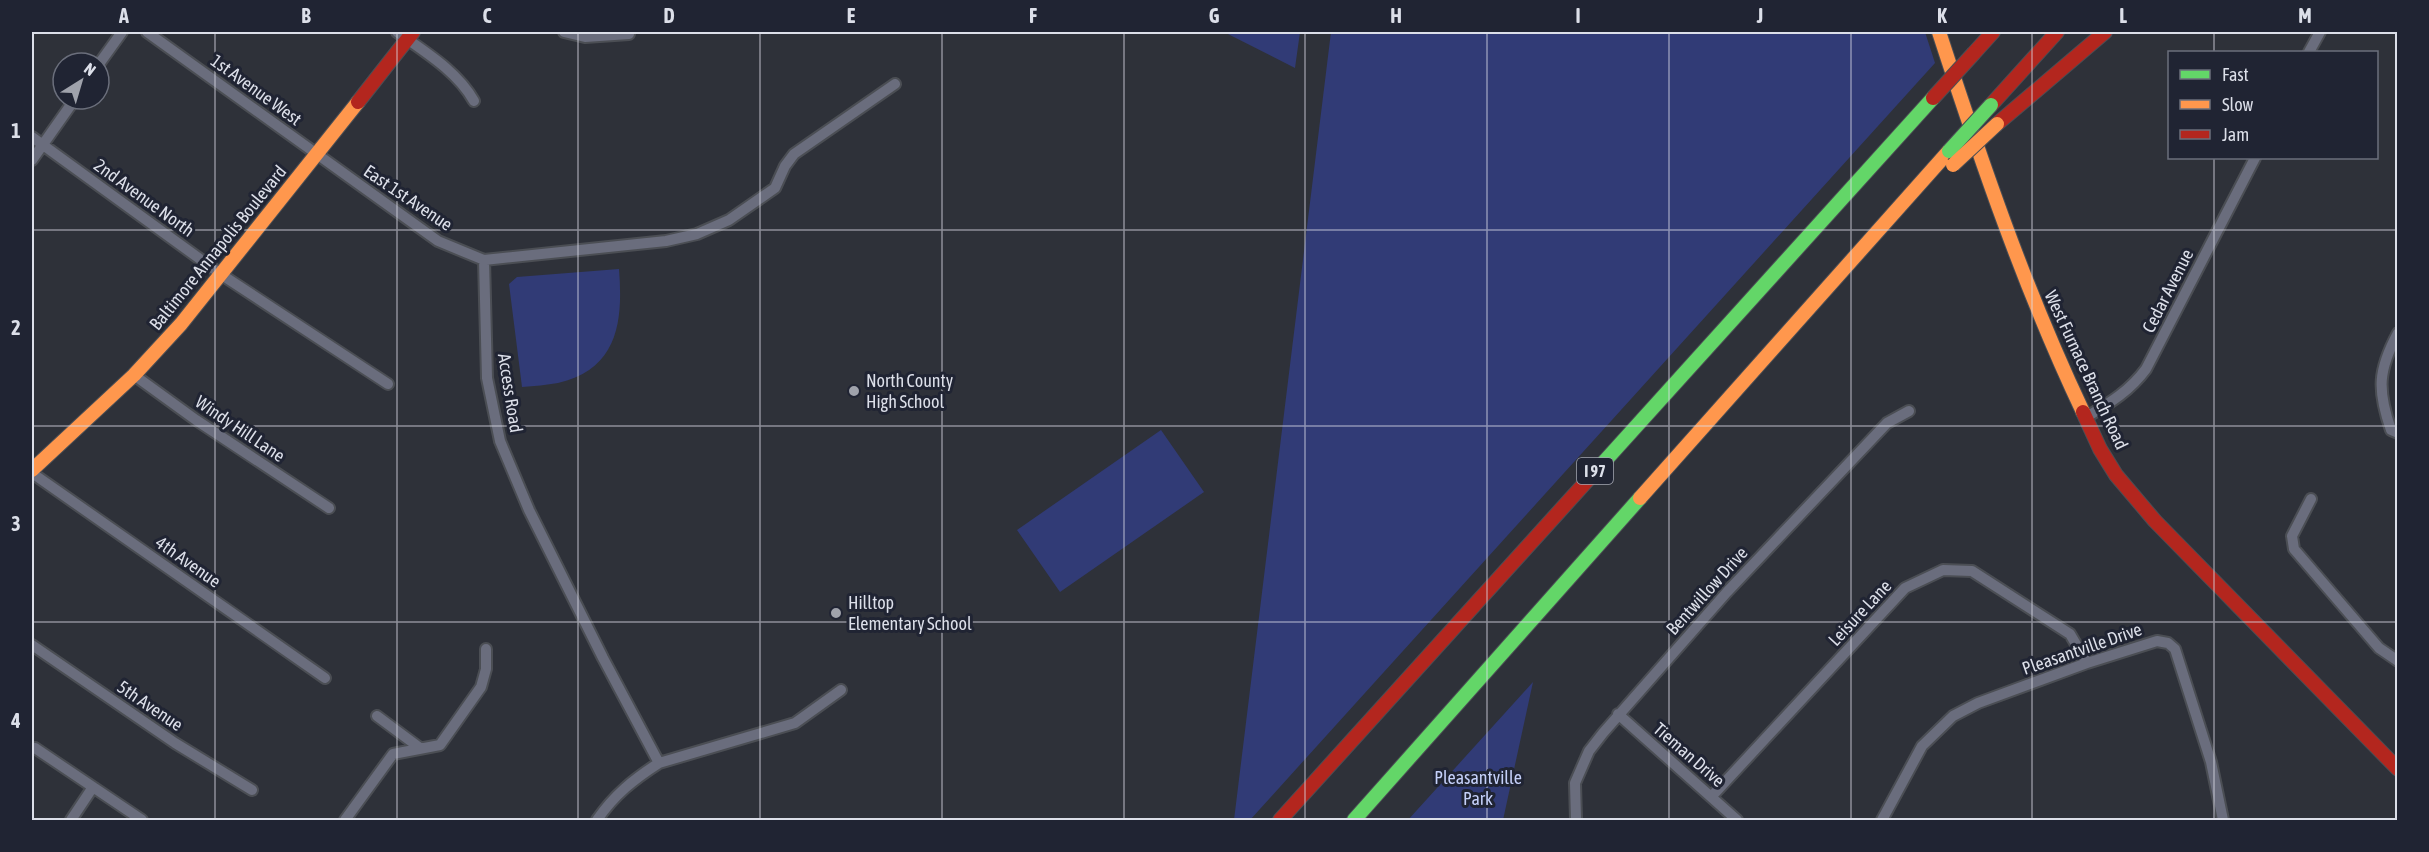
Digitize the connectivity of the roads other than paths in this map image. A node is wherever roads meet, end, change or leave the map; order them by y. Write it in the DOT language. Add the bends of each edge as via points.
graph roads {
  1 [pos="122,32"];
  2 [pos="147,32"];
  3 [pos="564,32"];
  4 [pos="1940,32"];
  5 [pos="1993,32"];
  6 [pos="2057,32"];
  7 [pos="2105,32"];
  8 [pos="2320,32"];
  9 [pos="406,34"];
  10 [pos="629,34"];
  11 [pos="108,51"];
  12 [pos="2310,51"];
  13 [pos="895,84"];
  14 [pos="474,101"];
  15 [pos="66,111"];
  16 [pos="32,137"];
  17 [pos="42,145"];
  18 [pos="317,155"];
  19 [pos="2254,159"];
  20 [pos="32,160"];
  21 [pos="484,260"];
  22 [pos="222,275"];
  23 [pos="2397,333"];
  24 [pos="134,375"];
  25 [pos="388,384"];
  26 [pos="1909,411"];
  27 [pos="2085,418"];
  28 [pos="2397,433"];
  29 [pos="1668,470"];
  30 [pos="32,472"];
  31 [pos="2311,499"];
  32 [pos="328,508"];
  33 [pos="32,645"];
  34 [pos="486,649"];
  35 [pos="2397,660"];
  36 [pos="2087,663"];
  37 [pos="325,678"];
  38 [pos="841,690"];
  39 [pos="1618,714"];
  40 [pos="377,716"];
  41 [pos="35,748"];
  42 [pos="420,748"];
  43 [pos="659,763"];
  44 [pos="2397,769"];
  45 [pos="93,787"];
  46 [pos="252,790"];
  47 [pos="1712,796"];
  48 [pos="71,820"];
  49 [pos="142,820"];
  50 [pos="345,820"];
  51 [pos="597,820"];
  52 [pos="1280,820"];
  53 [pos="1354,820"];
  54 [pos="1576,820"];
  55 [pos="1737,820"];
  56 [pos="1882,820"];
  57 [pos="2223,820"];
  1 -- 11 [label="street"];
  2 -- 18 [label="street, 1st Avenue West"];
  3 -- 10 [label="street" via="585,37"];
  4 -- 27 [label="main road, West Furnace Branch Road" via="2020,267"];
  5 -- 52 [label="main road, I 97, bridge"];
  6 -- 29 [label="main road, bridge"];
  7 -- 29 [label="main road, bridge" via="1953,165"];
  8 -- 12 [label="street"];
  9 -- 14 [label="street" via="457,76"];
  9 -- 18 [label="main road, Baltimore Annapolis Boulevard"];
  13 -- 21 [label="street" via="794,154 775,188 714,228 666,241"];
  15 -- 17 [label="street"];
  16 -- 17 [label="street, 2nd Avenue North"];
  17 -- 20 [label="street"];
  17 -- 22 [label="street, 2nd Avenue North"];
  18 -- 21 [label="street, East 1st Avenue" via="438,241"];
  18 -- 22 [label="main road, Baltimore Annapolis Boulevard"];
  19 -- 27 [label="street, Cedar Avenue" via="2146,369 2118,398"];
  21 -- 43 [label="street, Access Road" via="487,378 500,441 534,520"];
  22 -- 24 [label="main road, Baltimore Annapolis Boulevard"];
  22 -- 25 [label="street, 2nd Avenue North"];
  23 -- 28 [label="street" via="2380,376 2382,405 2391,430"];
  24 -- 30 [label="main road, Baltimore Annapolis Boulevard"];
  24 -- 32 [label="street, Windy Hill Lane"];
  26 -- 39 [label="street, Bentwillow Drive" via="1882,429"];
  27 -- 44 [label="main road, West Furnace Branch Road" via="2116,475 2155,521"];
  29 -- 53 [label="main road"];
  30 -- 37 [label="street, 4th Avenue"];
  31 -- 35 [label="street" via="2292,536 2294,549 2379,648"];
  33 -- 46 [label="street, 5th Avenue" via="175,743"];
  34 -- 42 [label="street" via="481,687 440,745"];
  36 -- 47 [label="street, Leisure Lane" via="2070,634 2039,612 1972,571 1943,570 1905,588"];
  36 -- 56 [label="street, Pleasantville Drive" via="1953,716 1922,746"];
  36 -- 57 [label="street, Pleasantville Drive" via="2157,641 2175,649 2211,762"];
  38 -- 43 [label="street" via="795,723"];
  39 -- 47 [label="street, Tieman Drive"];
  39 -- 54 [label="street, Bentwillow Drive" via="1589,752 1575,783"];
  40 -- 42 [label="street"];
  41 -- 45 [label="street"];
  42 -- 50 [label="street" via="393,754"];
  43 -- 51 [label="street" via="619,792"];
  45 -- 48 [label="street"];
  45 -- 49 [label="street"];
  47 -- 55 [label="street, Tieman Drive"];
}
